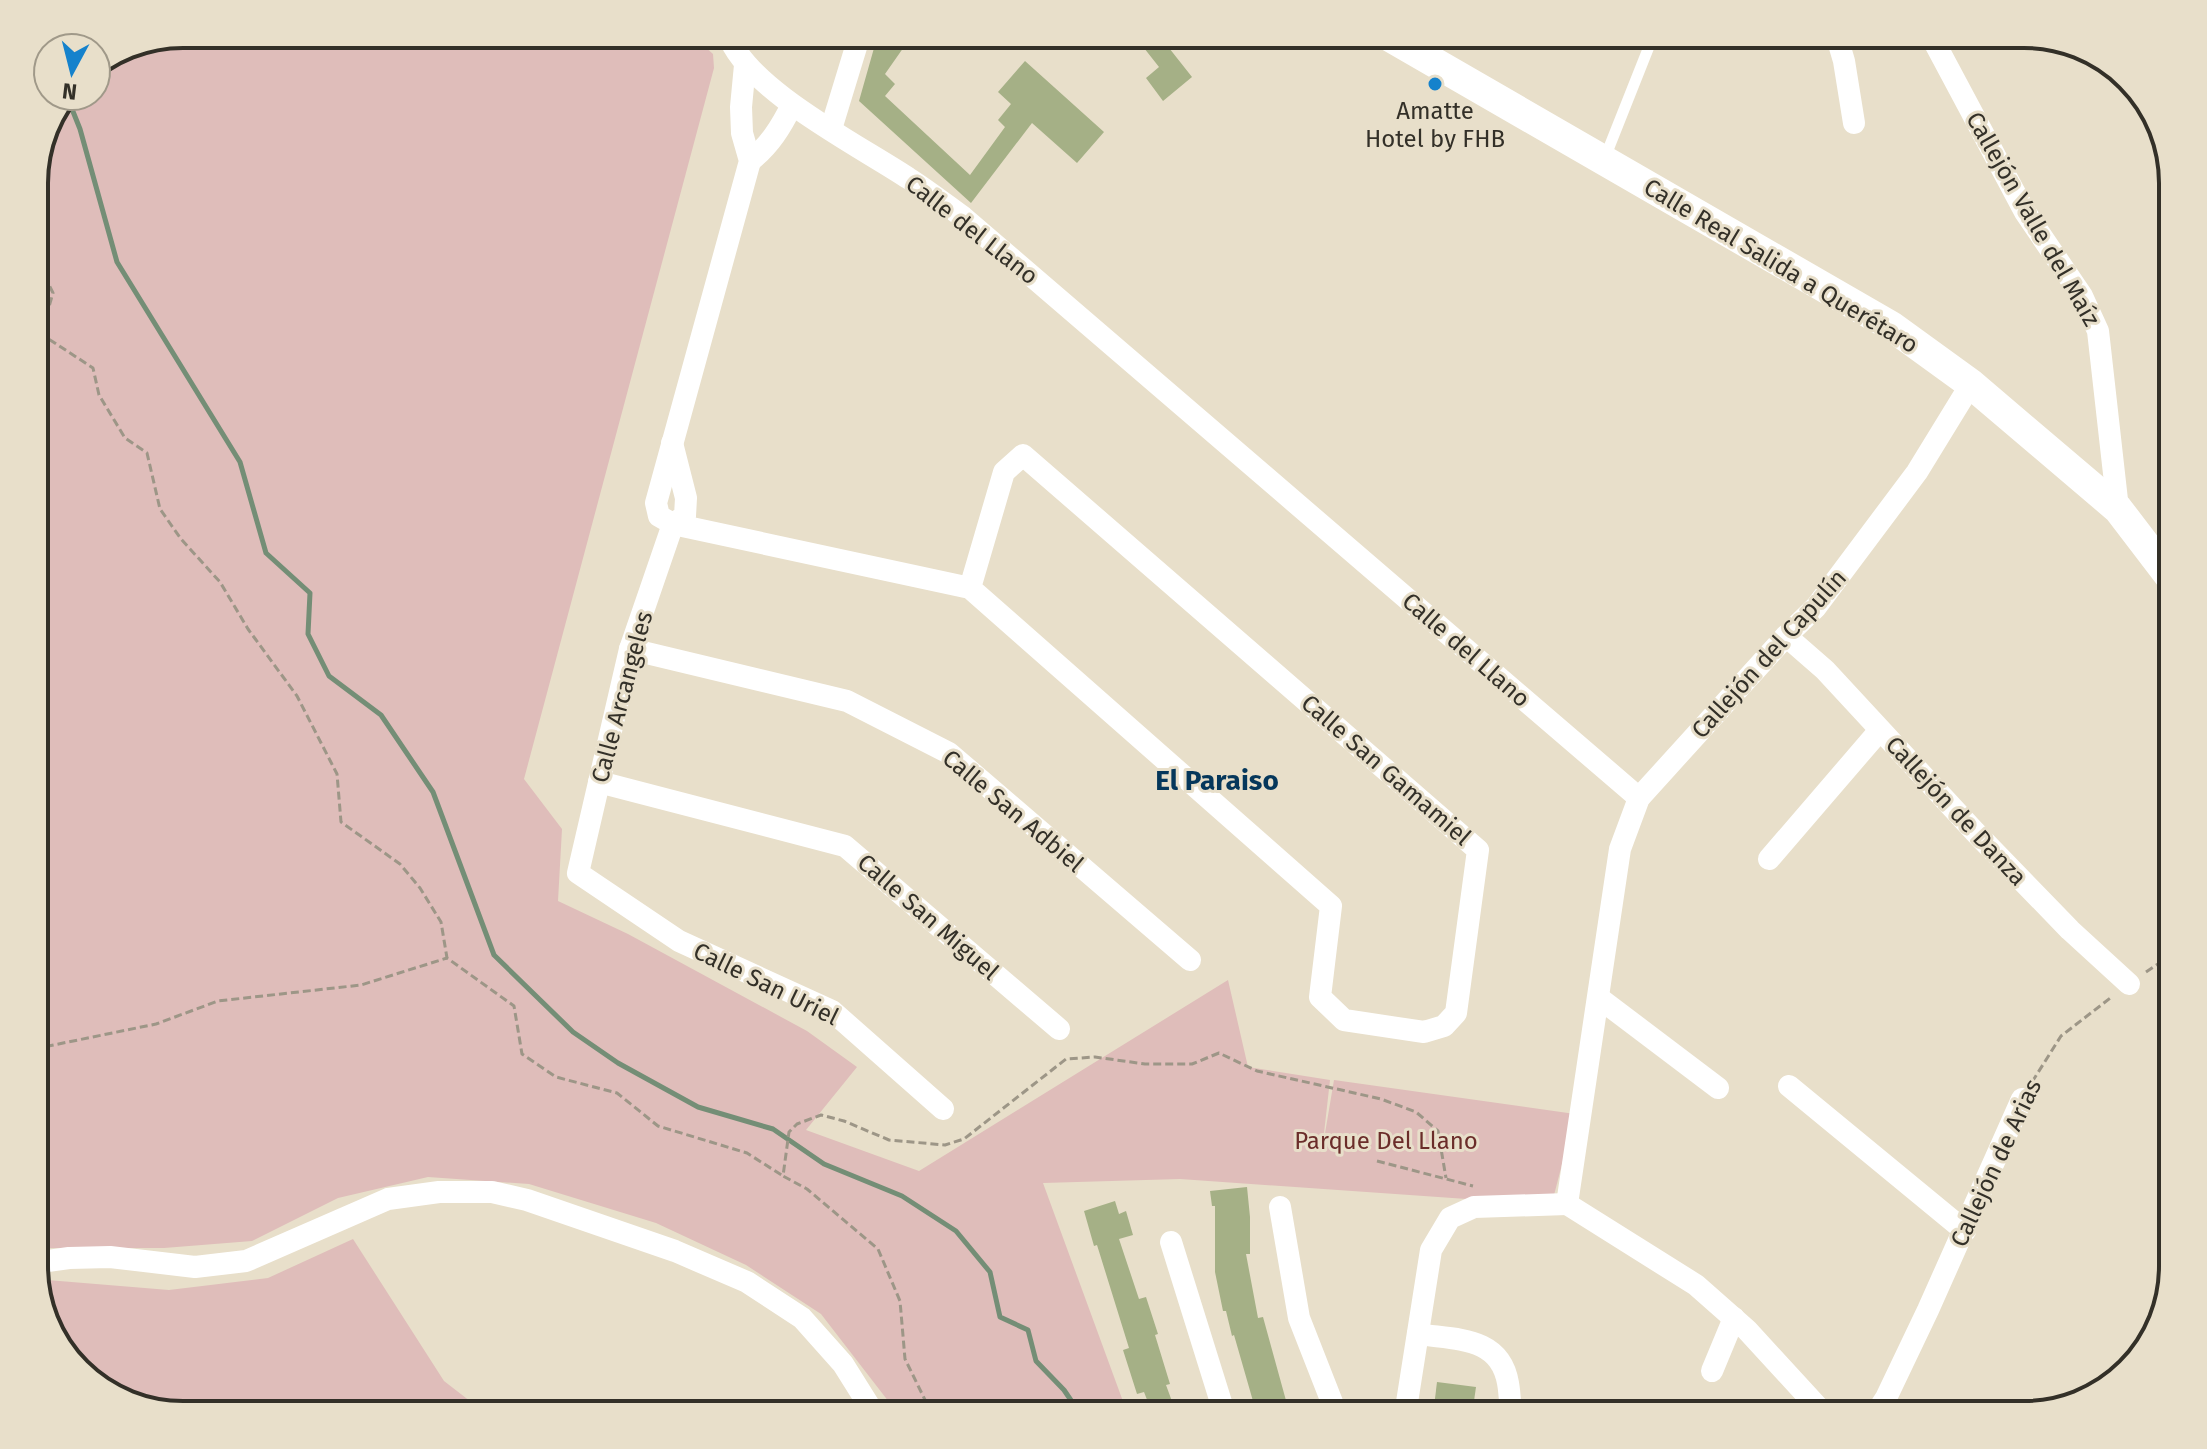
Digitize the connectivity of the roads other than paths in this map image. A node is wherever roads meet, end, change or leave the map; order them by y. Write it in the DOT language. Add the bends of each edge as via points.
graph roads {
  1 [pos="733,48"];
  2 [pos="856,48"];
  3 [pos="1409,48"];
  4 [pos="1648,48"];
  5 [pos="1840,48"];
  6 [pos="1937,48"];
  7 [pos="745,65"];
  8 [pos="792,105"];
  9 [pos="1854,123"];
  10 [pos="831,129"];
  11 [pos="750,161"];
  12 [pos="1603,161"];
  13 [pos="1971,384"];
  14 [pos="2118,509"];
  15 [pos="673,524"];
  16 [pos="2159,563"];
  17 [pos="970,588"];
  18 [pos="1786,636"];
  19 [pos="630,649"];
  20 [pos="1880,730"];
  21 [pos="599,782"];
  22 [pos="1639,798"];
  23 [pos="1769,859"];
  24 [pos="578,873"];
  25 [pos="1190,960"];
  26 [pos="2129,984"];
  27 [pos="1599,998"];
  28 [pos="1059,1029"];
  29 [pos="1789,1086"];
  30 [pos="1718,1088"];
  31 [pos="2022,1099"];
  32 [pos="943,1109"];
  33 [pos="1567,1204"];
  34 [pos="1280,1207"];
  35 [pos="1965,1231"];
  36 [pos="1171,1242"];
  37 [pos="48,1261"];
  38 [pos="1734,1318"];
  39 [pos="1418,1334"];
  40 [pos="1712,1371"];
  41 [pos="866,1401"];
  42 [pos="1221,1401"];
  43 [pos="1332,1401"];
  44 [pos="1407,1401"];
  45 [pos="1510,1401"];
  46 [pos="1812,1401"];
  47 [pos="1883,1401"];
  1 -- 7 [label="street, Calle del Llano"];
  2 -- 10 [label="street"];
  3 -- 12 [label="street, Calle Real Salida a Querétaro"];
  4 -- 12 [label="lane"];
  5 -- 9 [label="street"];
  6 -- 14 [label="street, Callejón Valle del Maíz" via="2025,212 2082,296 2098,331"];
  7 -- 8 [label="street, Calle del Llano"];
  7 -- 11 [label="street, Calle Arcangeles" via="742,133"];
  8 -- 10 [label="street, Calle del Llano"];
  8 -- 11 [label="street, Calle Arcangeles" via="766,149"];
  10 -- 22 [label="street, Calle del Llano" via="963,217"];
  11 -- 15 [label="street, Calle Arcangeles" via="672,442 687,506 685,516"];
  12 -- 13 [label="street, Calle Real Salida a Querétaro" via="1891,326"];
  13 -- 14 [label="street, Calle Real Salida a Querétaro"];
  13 -- 18 [label="street, Callejón del Capulín" via="1908,485 1816,607"];
  14 -- 16 [label="street, Calle Real Salida a Querétaro"];
  15 -- 17 [label="street, Calle San Gamamiel"];
  15 -- 19 [label="street, Calle Arcangeles"];
  17 -- 17 [label="street, Calle San Gamamiel" via="1331,906 1320,997 1331,1010 1344,1020 1424,1032 1444,1026 1456,1013 1478,850 1023,455 1004,472"];
  18 -- 20 [label="street, Callejón de Danza"];
  18 -- 22 [label="street, Callejón del Capulín"];
  19 -- 21 [label="street, Calle Arcangeles"];
  19 -- 25 [label="street, Calle San Adbiel" via="847,701 949,753"];
  20 -- 23 [label="street"];
  20 -- 26 [label="street, Callejón de Danza" via="2070,930"];
  21 -- 24 [label="street, Calle Arcangeles"];
  21 -- 28 [label="street, Calle San Miguel" via="845,846"];
  22 -- 27 [label="street" via="1620,849"];
  24 -- 32 [label="street, Calle San Uriel" via="679,941 832,1011"];
  27 -- 30 [label="street"];
  27 -- 33 [label="street"];
  29 -- 35 [label="street"];
  31 -- 35 [label="street, Callejón de Arias"];
  33 -- 38 [label="street" via="1696,1285"];
  33 -- 39 [label="street" via="1474,1207 1450,1218 1431,1250"];
  34 -- 43 [label="street" via="1299,1318"];
  35 -- 47 [label="street, Callejón de Arias"];
  36 -- 42 [label="street"];
  37 -- 41 [label="street" via="110,1257 195,1267 246,1261 388,1199 492,1192 675,1251 747,1282 802,1318 843,1364"];
  38 -- 40 [label="street"];
  38 -- 46 [label="street"];
  39 -- 44 [label="street"];
  39 -- 45 [label="street" via="1484,1344 1499,1359"];
}
